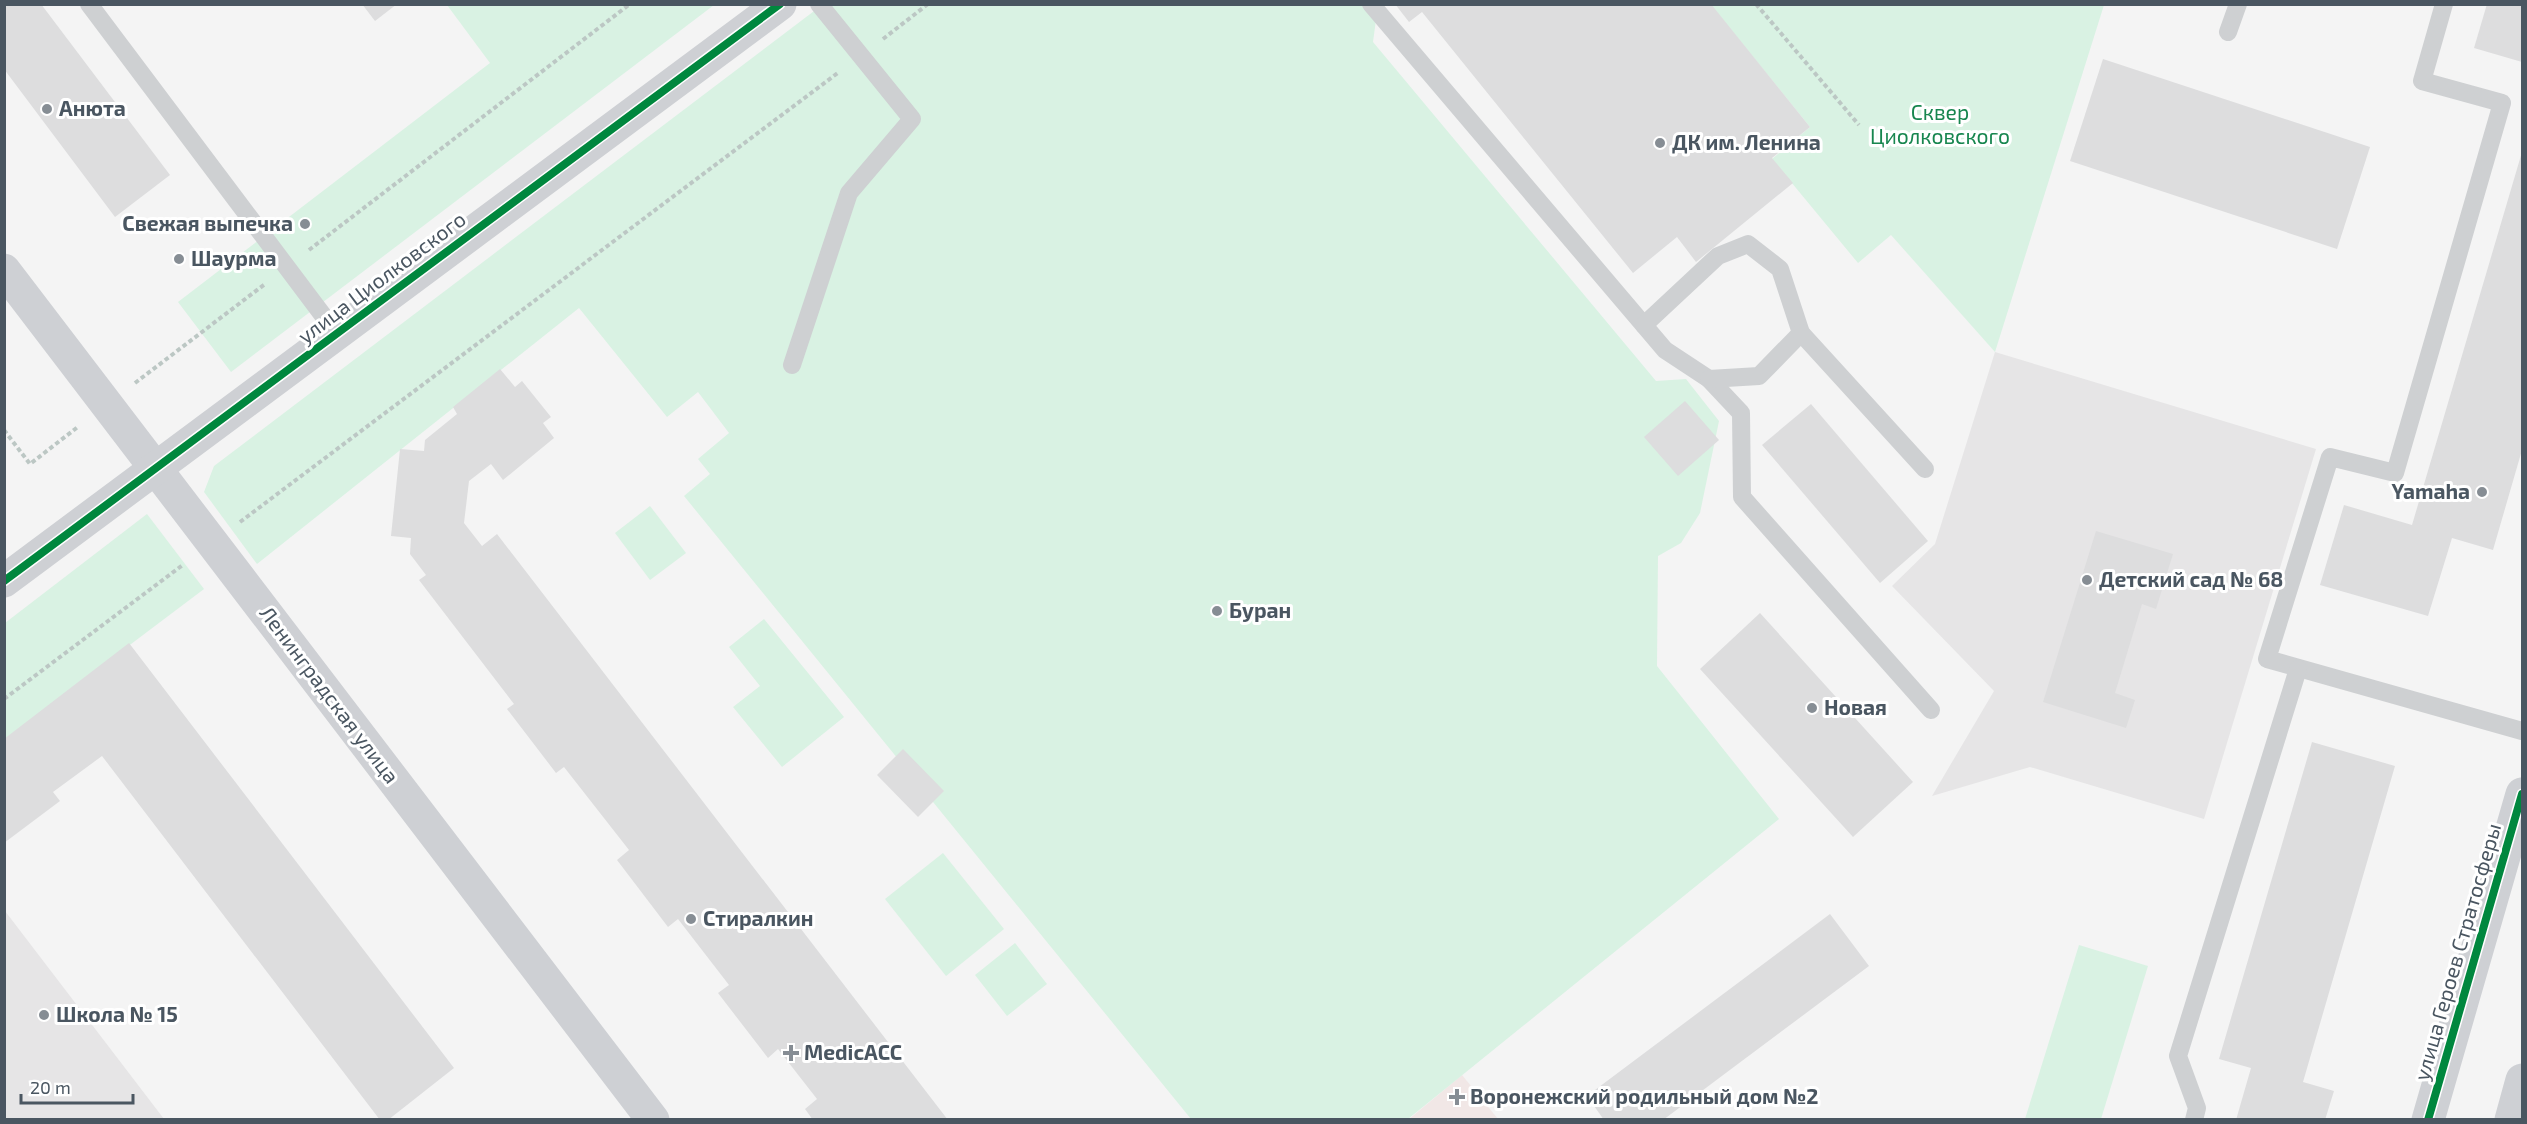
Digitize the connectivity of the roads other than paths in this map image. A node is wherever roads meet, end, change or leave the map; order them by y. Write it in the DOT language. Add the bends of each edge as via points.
graph roads {
  1 [pos="88,4"];
  2 [pos="780,4"];
  3 [pos="819,4"];
  4 [pos="1371,4"];
  5 [pos="2238,4"];
  6 [pos="2444,4"];
  7 [pos="2228,32"];
  8 [pos="4,270"];
  9 [pos="1644,325"];
  10 [pos="1801,333"];
  11 [pos="337,334"];
  12 [pos="792,365"];
  13 [pos="1709,379"];
  14 [pos="157,470"];
  15 [pos="1925,470"];
  16 [pos="4,581"];
  17 [pos="2298,669"];
  18 [pos="1931,710"];
  19 [pos="2523,731"];
  20 [pos="2523,794"];
  21 [pos="2523,1080"];
  22 [pos="653,1119"];
  23 [pos="2194,1119"];
  24 [pos="2427,1119"];
  25 [pos="2511,1119"];
  1 -- 11 [label="lane"];
  2 -- 11 [label="street, улица Циолковского"];
  3 -- 12 [label="lane" via="912,119 849,194"];
  4 -- 9 [label="lane"];
  5 -- 7 [label="lane"];
  6 -- 17 [label="lane" via="2422,81 2502,103 2395,473 2330,457 2267,659"];
  8 -- 14 [label="street, Ленинградская улица"];
  9 -- 10 [label="lane" via="1718,256 1748,244 1780,269"];
  9 -- 13 [label="lane" via="1665,350"];
  10 -- 13 [label="lane" via="1759,376"];
  10 -- 15 [label="lane"];
  11 -- 14 [label="street, улица Циолковского"];
  13 -- 18 [label="lane" via="1741,413 1742,497"];
  14 -- 16 [label="street, улица Циолковского"];
  14 -- 22 [label="street, Ленинградская улица"];
  17 -- 19 [label="lane"];
  17 -- 23 [label="lane" via="2178,1056 2197,1108"];
  20 -- 24 [label="street, улица Героев Стратосферы"];
  21 -- 25 [label="street"];
}
